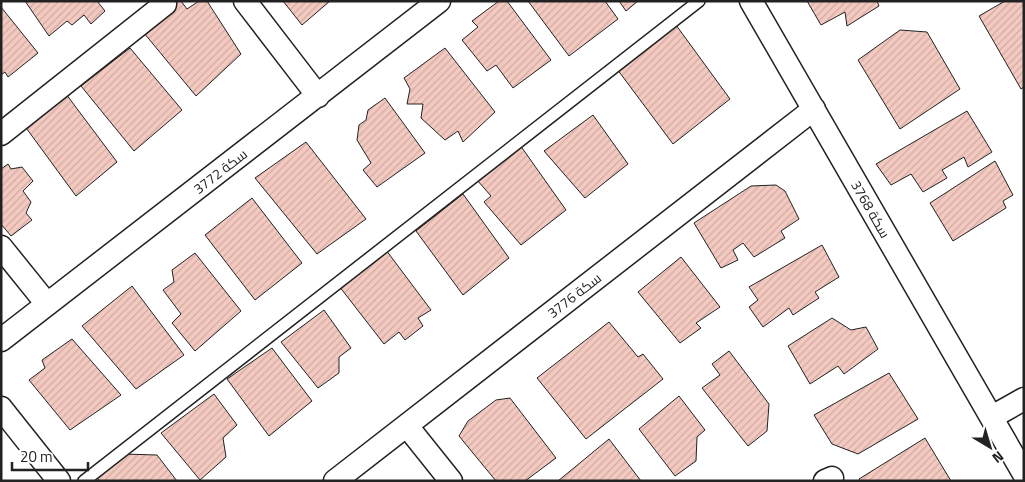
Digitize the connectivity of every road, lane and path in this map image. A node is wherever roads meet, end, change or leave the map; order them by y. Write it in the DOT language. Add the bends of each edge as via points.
graph roads {
  1 [pos="245,1"];
  2 [pos="439,1"];
  3 [pos="699,1"];
  4 [pos="751,1"];
  5 [pos="165,4"];
  6 [pos="318,96"];
  7 [pos="814,109"];
  8 [pos="1,134"];
  9 [pos="1,247"];
  10 [pos="47,304"];
  11 [pos="1,340"];
  12 [pos="1024,399"];
  13 [pos="1,408"];
  14 [pos="992,417"];
  15 [pos="407,426"];
  16 [pos="1024,474"];
  17 [pos="59,481"];
  18 [pos="84,481"];
  19 [pos="334,481"];
  20 [pos="451,481"];
  1 -- 6 [label="street"];
  2 -- 6 [label="street, سكة 3772"];
  3 -- 18 [label="lane"];
  4 -- 7 [label="street, سكة 3768"];
  5 -- 8 [label="street"];
  6 -- 10 [label="street, سكة 3772"];
  7 -- 14 [label="street, سكة 3768"];
  7 -- 15 [label="street, سكة 3776"];
  9 -- 10 [label="street"];
  10 -- 11 [label="street, سكة 3772"];
  12 -- 14 [label="street"];
  13 -- 17 [label="street"];
  14 -- 16 [label="street, سكة 3768"];
  15 -- 19 [label="street, سكة 3776"];
  15 -- 20 [label="street"];
}
